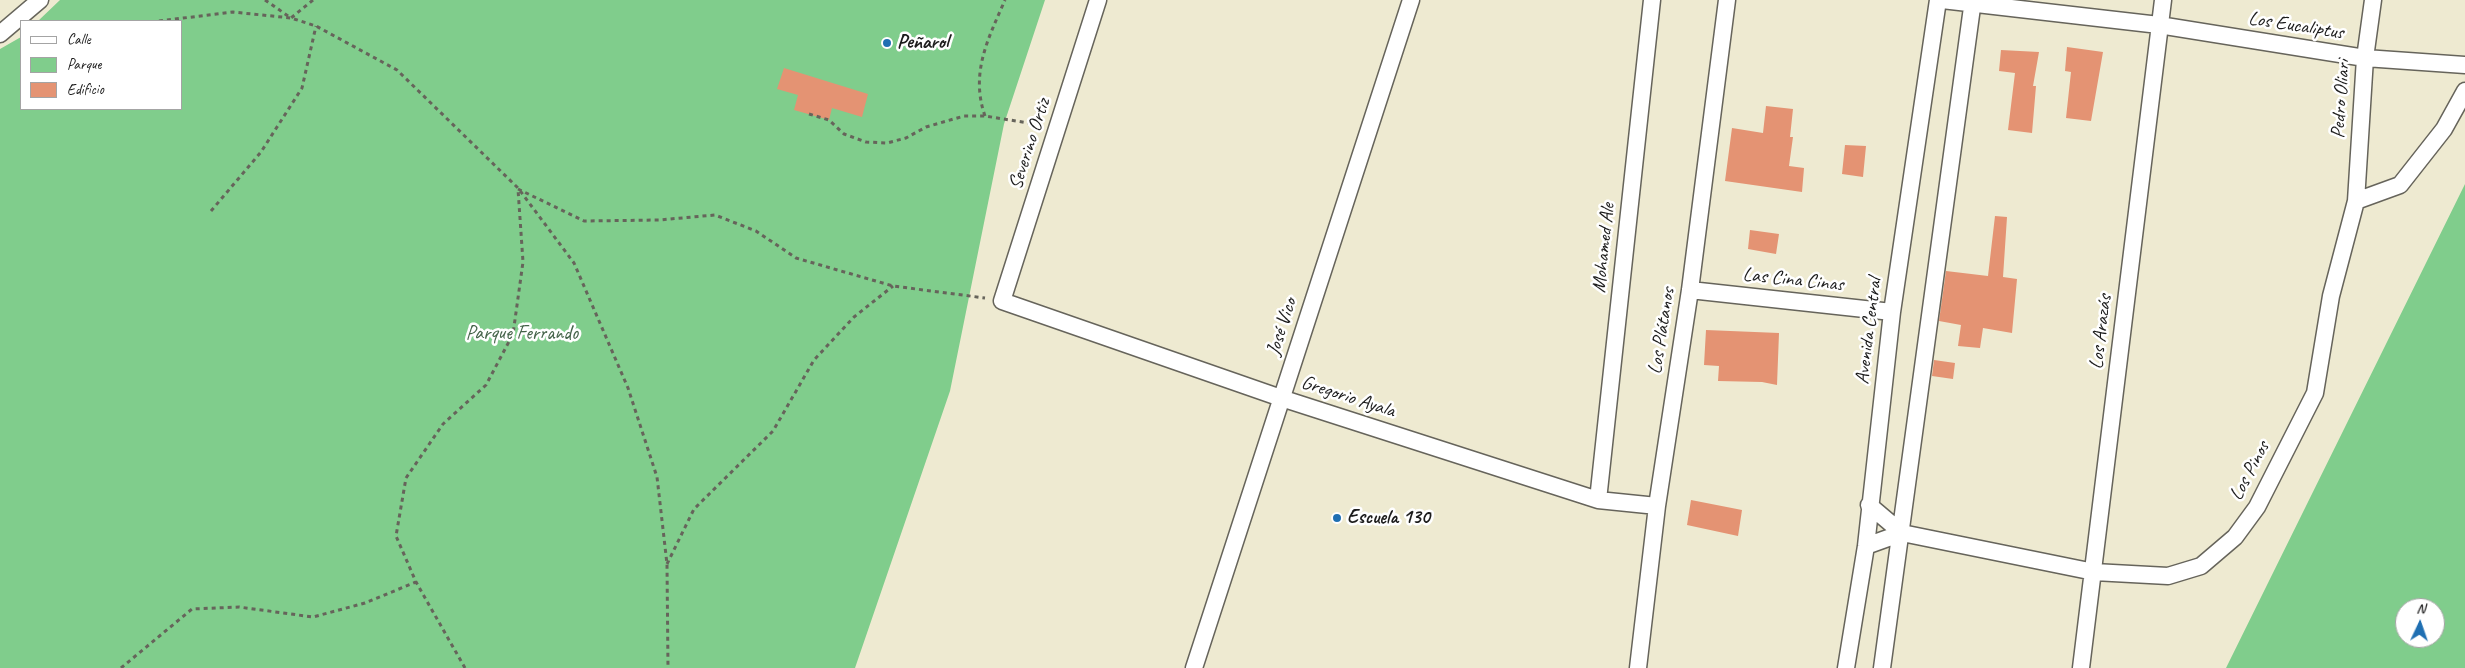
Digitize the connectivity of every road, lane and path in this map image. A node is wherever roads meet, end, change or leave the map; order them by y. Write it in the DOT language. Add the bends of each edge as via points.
graph roads {
  1 [pos="40,0"];
  2 [pos="265,0"];
  3 [pos="312,0"];
  4 [pos="1005,0"];
  5 [pos="1098,0"];
  6 [pos="1411,0"];
  7 [pos="1652,0"];
  8 [pos="1727,0"];
  9 [pos="1938,0"];
  10 [pos="1942,0"];
  11 [pos="2163,0"];
  12 [pos="2373,0"];
  13 [pos="1973,2"];
  14 [pos="291,18"];
  15 [pos="167,20"];
  16 [pos="2159,25"];
  17 [pos="316,26"];
  18 [pos="0,34"];
  19 [pos="2365,58"];
  20 [pos="2465,65"];
  21 [pos="2465,90"];
  22 [pos="809,114"];
  23 [pos="985,116"];
  24 [pos="1056,129"];
  25 [pos="518,188"];
  26 [pos="2356,200"];
  27 [pos="212,211"];
  28 [pos="893,286"];
  29 [pos="1690,290"];
  30 [pos="1002,301"];
  31 [pos="1892,312"];
  32 [pos="1281,398"];
  33 [pos="1598,500"];
  34 [pos="1869,505"];
  35 [pos="1657,506"];
  36 [pos="1902,533"];
  37 [pos="1866,546"];
  38 [pos="667,564"];
  39 [pos="2094,572"];
  40 [pos="416,582"];
  41 [pos="121,668"];
  42 [pos="466,668"];
  43 [pos="668,668"];
  44 [pos="1194,668"];
  45 [pos="1638,668"];
  46 [pos="1846,668"];
  47 [pos="1882,668"];
  48 [pos="2081,668"];
  1 -- 18 [label="street"];
  2 -- 14 [label="path"];
  3 -- 14 [label="path"];
  4 -- 23 [label="path" via="982,57 979,74 979,100"];
  5 -- 24 [label="street, Severino Ortiz"];
  6 -- 32 [label="street, José Vico"];
  7 -- 33 [label="street, Mohamed Ale"];
  8 -- 29 [label="street, Los Plátanos"];
  9 -- 31 [label="street, Avenida Central"];
  10 -- 13 [label="street, Los Eucaliptus"];
  11 -- 16 [label="street, Los Arazás"];
  12 -- 19 [label="street, Pedro Oliari"];
  13 -- 16 [label="street, Los Eucaliptus"];
  13 -- 36 [label="street"];
  14 -- 15 [label="path" via="233,12"];
  14 -- 17 [label="path"];
  16 -- 19 [label="street, Los Eucaliptus"];
  16 -- 39 [label="street, Los Arazás"];
  17 -- 25 [label="path" via="397,70"];
  17 -- 27 [label="path" via="302,88 261,152"];
  19 -- 20 [label="street, Los Eucaliptus"];
  19 -- 26 [label="street, Pedro Oliari"];
  21 -- 26 [label="street" via="2444,129 2400,186"];
  22 -- 23 [label="path" via="829,120 844,134 866,142 887,143 964,116"];
  23 -- 24 [label="path"];
  24 -- 30 [label="street, Severino Ortiz"];
  25 -- 28 [label="path" via="584,221 715,216 756,231 796,258"];
  25 -- 38 [label="path" via="574,263 628,388 657,477"];
  25 -- 40 [label="path" via="523,262 513,334 486,384 443,424 406,478 396,536"];
  26 -- 39 [label="street, Los Pinos" via="2331,296 2315,394 2257,507 2236,537 2201,566 2168,576"];
  28 -- 30 [label="path"];
  28 -- 38 [label="path" via="854,317 814,360 773,431 694,509"];
  29 -- 31 [label="street, Las Cina Cinas"];
  29 -- 35 [label="street, Los Plátanos"];
  30 -- 32 [label="street, Gregorio Ayala"];
  31 -- 34 [label="street, Avenida Central"];
  32 -- 33 [label="street, Gregorio Ayala"];
  32 -- 44 [label="street, José Vico"];
  33 -- 35 [label="street, Gregorio Ayala"];
  34 -- 36 [label="street, Los Pinos"];
  34 -- 37 [label="street, Avenida Central"];
  35 -- 45 [label="street, Los Plátanos"];
  36 -- 37 [label="street"];
  36 -- 39 [label="street, Los Pinos"];
  36 -- 47 [label="street"];
  37 -- 46 [label="street, Avenida Central"];
  38 -- 43 [label="path"];
  39 -- 48 [label="street, Los Arazás"];
  40 -- 41 [label="path" via="365,603 313,617 240,607 192,609"];
  40 -- 42 [label="path"];
}
